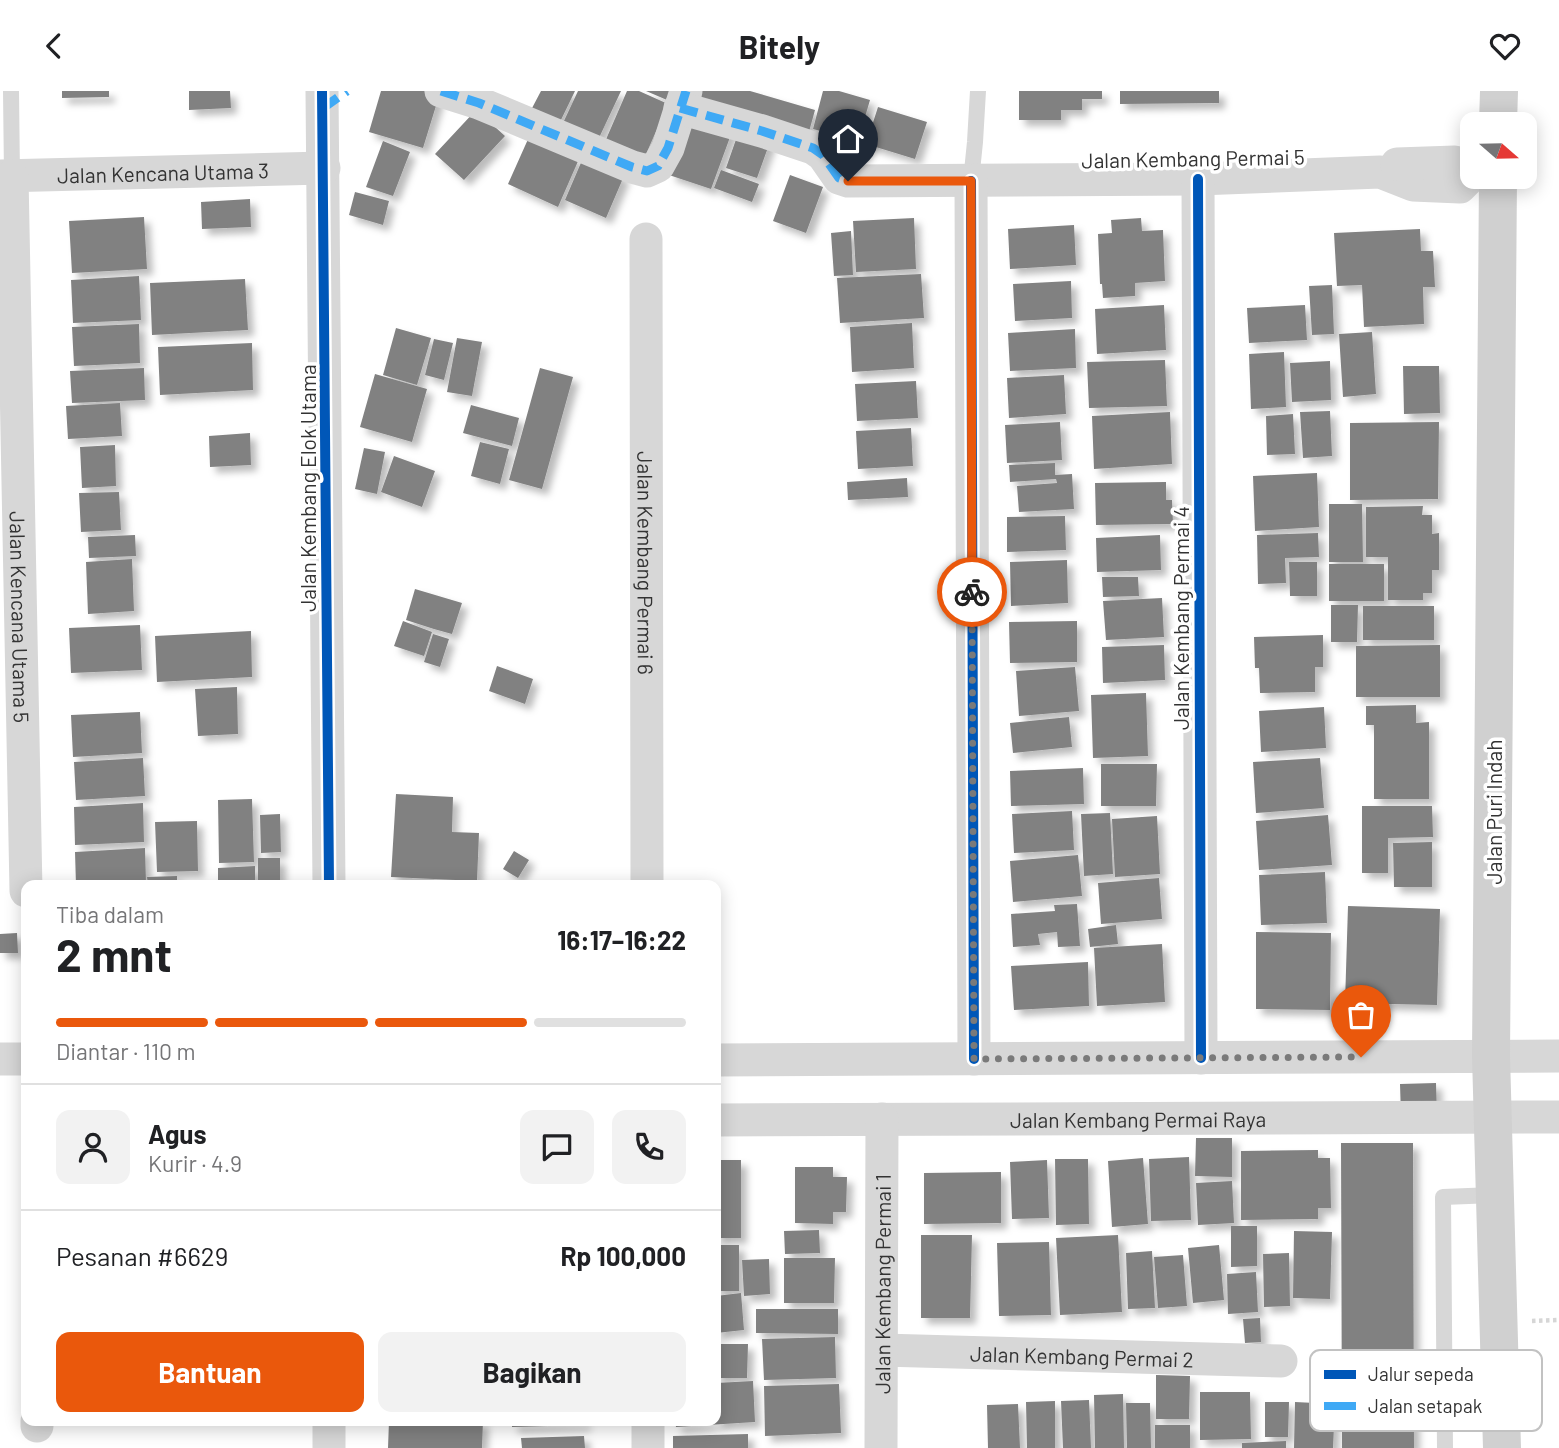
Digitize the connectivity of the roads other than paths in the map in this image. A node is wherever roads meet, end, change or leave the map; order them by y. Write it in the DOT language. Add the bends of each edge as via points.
graph roads {
  1 [pos="11,91"];
  2 [pos="441,91"];
  3 [pos="978,91"];
  4 [pos="1499,91"];
  5 [pos="331,97"];
  6 [pos="683,100"];
  7 [pos="1498,112"];
  8 [pos="324,168"];
  9 [pos="6,176"];
  10 [pos="1198,179"];
  11 [pos="971,181"];
  12 [pos="1460,187"];
  13 [pos="1498,189"];
  14 [pos="646,239"];
  15 [pos="17,872"];
  16 [pos="328,880"];
  17 [pos="647,880"];
  18 [pos="1491,1056"];
  19 [pos="1559,1056"];
  20 [pos="1201,1058"];
  21 [pos="0,1059"];
  22 [pos="21,1059"];
  23 [pos="974,1059"];
  24 [pos="721,1060"];
  25 [pos="1492,1117"];
  26 [pos="1559,1117"];
  27 [pos="882,1119"];
  28 [pos="721,1120"];
  29 [pos="1494,1195"];
  30 [pos="882,1350"];
  31 [pos="1444,1350"];
  32 [pos="1499,1350"];
  33 [pos="1281,1361"];
  34 [pos="329,1426"];
  35 [pos="648,1426"];
  36 [pos="329,1448"];
  37 [pos="648,1448"];
  38 [pos="881,1448"];
  1 -- 9 [label="lane"];
  2 -- 6 [label="street" via="647,171 658,166 668,148"];
  3 -- 11 [label="lane"];
  4 -- 7 [label="main road"];
  5 -- 8 [label="street, Jalan Kembang Elok Utama"];
  6 -- 11 [label="street, Jalan Kembang Permai 5" via="813,148 839,178 848,181"];
  8 -- 9 [label="street, Jalan Kencana Utama 3"];
  8 -- 16 [label="street, Jalan Kembang Elok Utama"];
  9 -- 15 [label="street, Jalan Kencana Utama 5"];
  10 -- 11 [label="street, Jalan Kembang Permai 5"];
  10 -- 12 [label="street, Jalan Kembang Permai 5" via="1380,172 1413,185"];
  10 -- 20 [label="street, Jalan Kembang Permai 4"];
  11 -- 23 [label="street"];
  13 -- 18 [label="main road, Jalan Puri Indah"];
  14 -- 17 [label="street, Jalan Kembang Permai 6"];
  18 -- 19 [label="street"];
  18 -- 20 [label="street"];
  18 -- 25 [label="main road, Jalan Puri Indah"];
  20 -- 23 [label="street"];
  21 -- 22 [label="street"];
  23 -- 24 [label="street"];
  25 -- 26 [label="street, Jalan Kembang Permai Raya"];
  25 -- 27 [label="street, Jalan Kembang Permai Raya"];
  25 -- 29 [label="main road, Jalan Puri Indah"];
  27 -- 28 [label="street, Jalan Kembang Permai Raya"];
  27 -- 30 [label="street, Jalan Kembang Permai 1"];
  29 -- 31 [label="lane" via="1443,1197"];
  29 -- 32 [label="main road, Jalan Puri Indah"];
  30 -- 33 [label="street, Jalan Kembang Permai 2"];
  30 -- 38 [label="street, Jalan Kembang Permai 1"];
  34 -- 36 [label="street"];
  35 -- 37 [label="street"];
}
